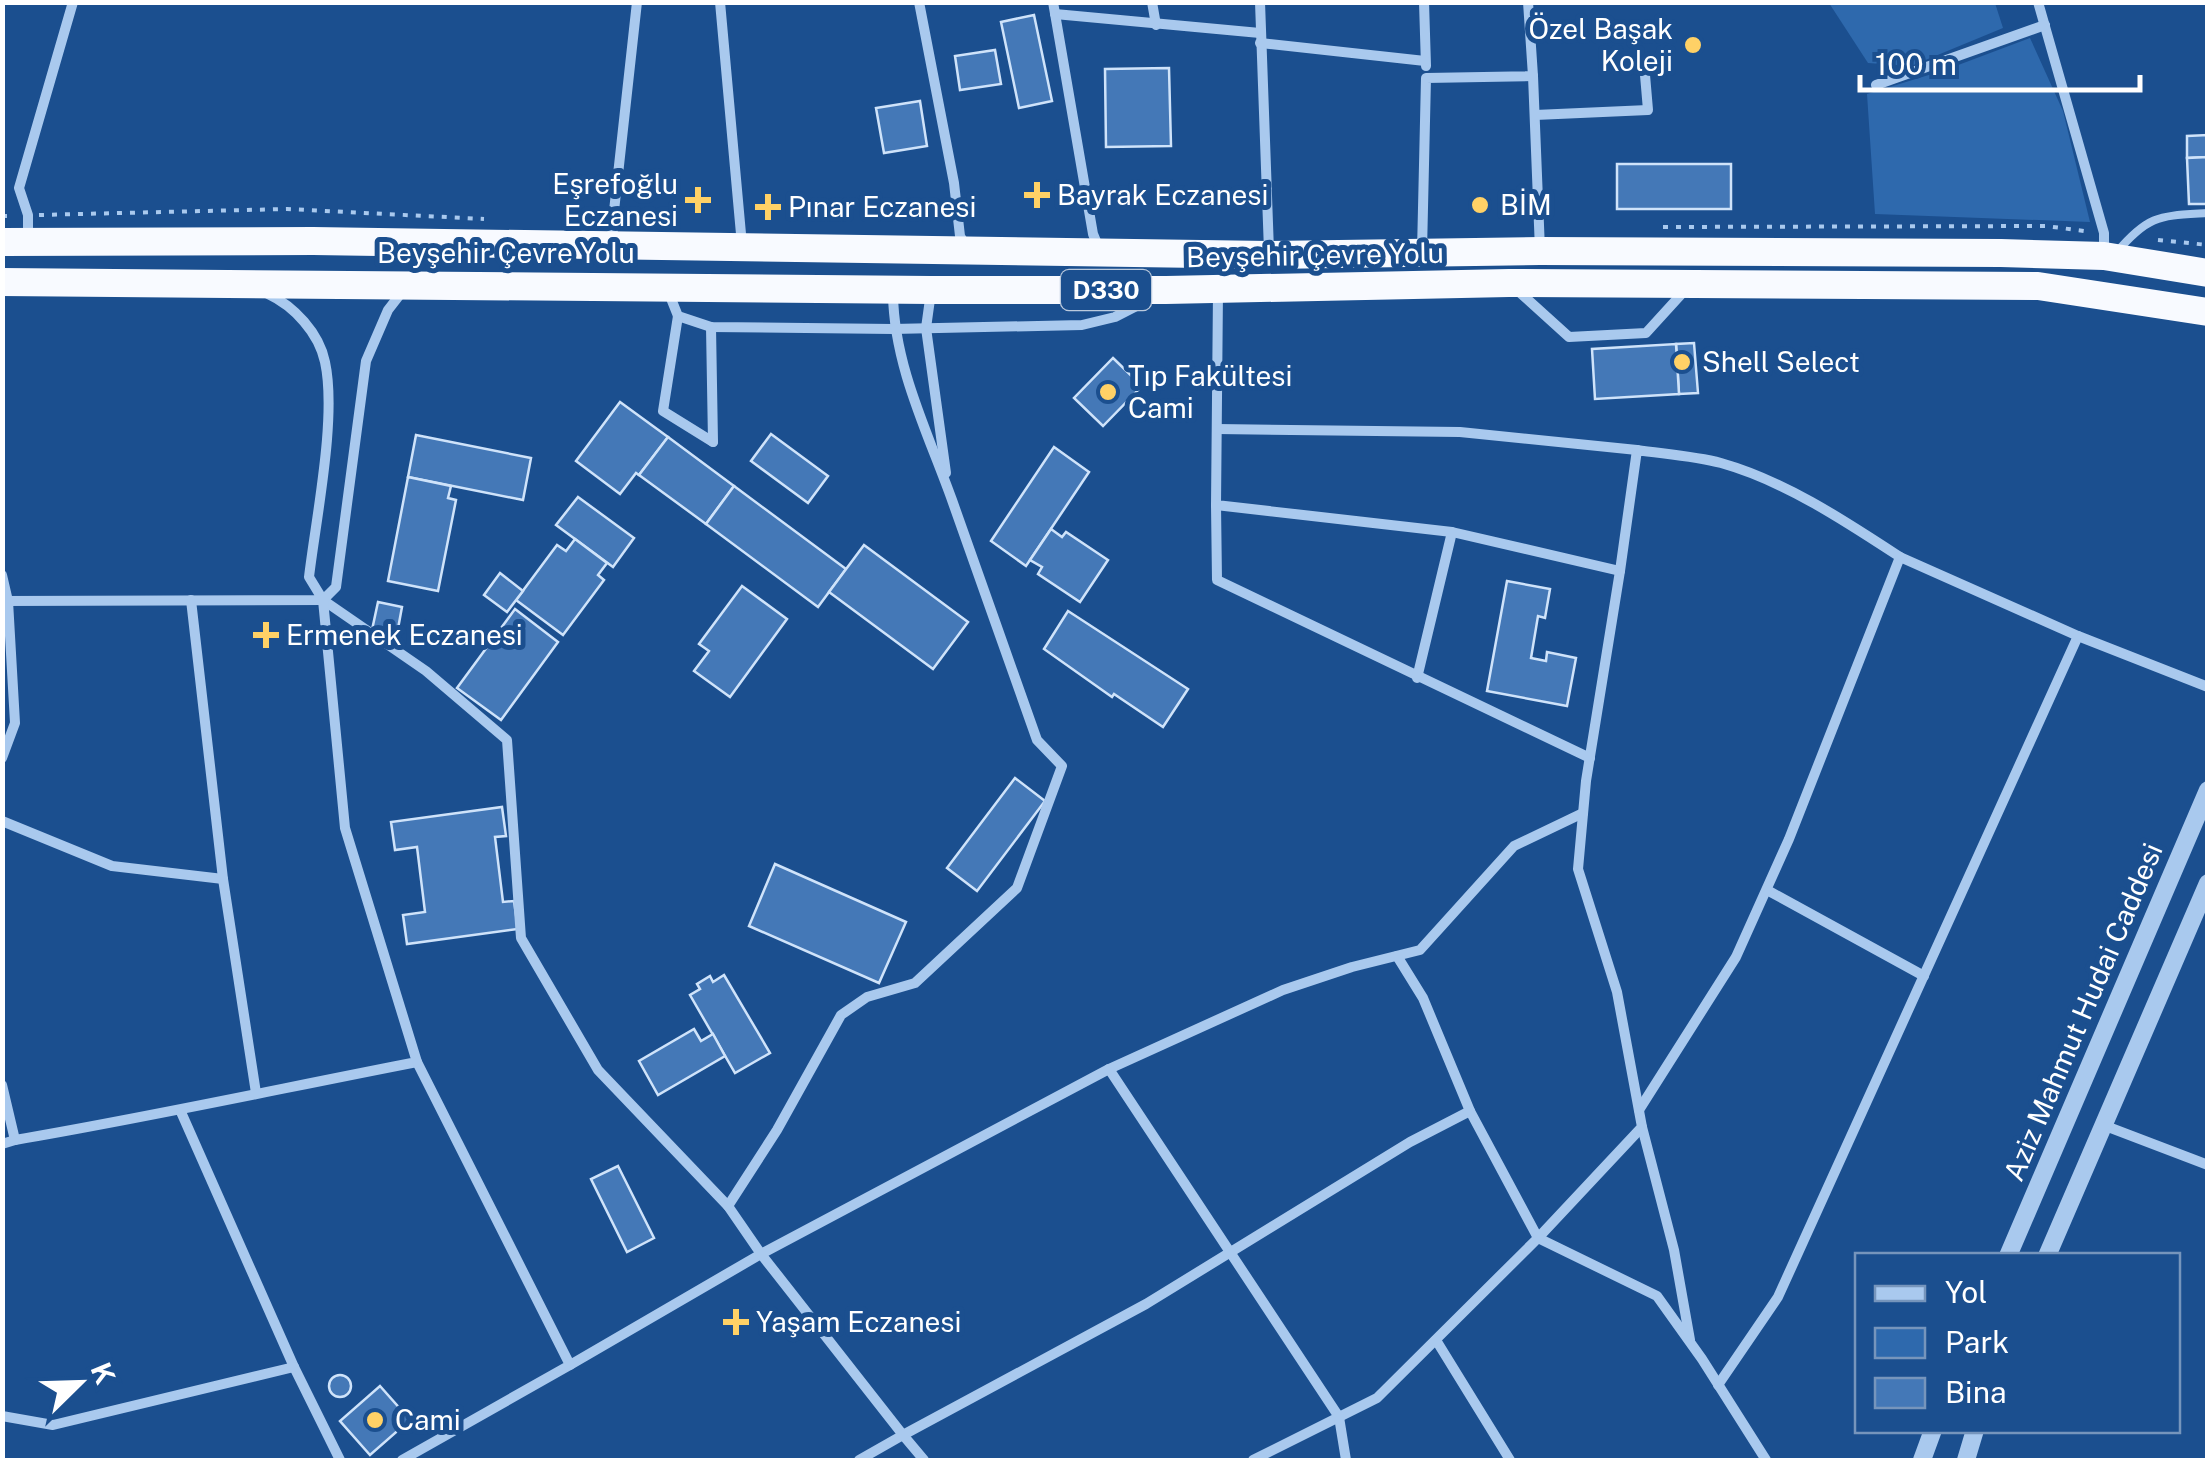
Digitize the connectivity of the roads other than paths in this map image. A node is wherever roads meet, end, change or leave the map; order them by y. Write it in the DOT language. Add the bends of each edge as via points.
graph roads {
  1 [pos="73,2"];
  2 [pos="637,2"];
  3 [pos="720,2"];
  4 [pos="919,2"];
  5 [pos="1152,2"];
  6 [pos="1260,2"];
  7 [pos="1424,2"];
  8 [pos="1528,2"];
  9 [pos="2038,2"];
  10 [pos="1054,8"];
  11 [pos="1156,24"];
  12 [pos="2045,25"];
  13 [pos="1260,38"];
  14 [pos="1426,61"];
  15 [pos="1645,75"];
  16 [pos="1533,76"];
  17 [pos="1426,78"];
  18 [pos="1876,85"];
  19 [pos="1535,115"];
  20 [pos="2208,213"];
  21 [pos="15,242"];
  22 [pos="616,246"];
  23 [pos="742,248"];
  24 [pos="968,251"];
  25 [pos="1540,251"];
  26 [pos="1101,252"];
  27 [pos="1269,255"];
  28 [pos="1422,255"];
  29 [pos="2108,257"];
  30 [pos="2208,273"];
  31 [pos="2,282"];
  32 [pos="244,283"];
  33 [pos="1509,283"];
  34 [pos="1690,284"];
  35 [pos="406,285"];
  36 [pos="666,286"];
  37 [pos="893,288"];
  38 [pos="931,290"];
  39 [pos="1166,290"];
  40 [pos="1218,290"];
  41 [pos="2208,312"];
  42 [pos="678,316"];
  43 [pos="711,327"];
  44 [pos="926,328"];
  45 [pos="893,329"];
  46 [pos="1217,428"];
  47 [pos="1636,450"];
  48 [pos="950,494"];
  49 [pos="1216,505"];
  50 [pos="1452,532"];
  51 [pos="1900,557"];
  52 [pos="1620,571"];
  53 [pos="2,574"];
  54 [pos="191,600"];
  55 [pos="323,600"];
  56 [pos="5,601"];
  57 [pos="2078,636"];
  58 [pos="1417,678"];
  59 [pos="2208,687"];
  60 [pos="2,758"];
  61 [pos="1590,758"];
  62 [pos="2208,790"];
  63 [pos="1583,814"];
  64 [pos="2,821"];
  65 [pos="223,879"];
  66 [pos="2208,883"];
  67 [pos="1766,890"];
  68 [pos="1397,956"];
  69 [pos="1924,976"];
  70 [pos="418,1062"];
  71 [pos="1109,1069"];
  72 [pos="2,1085"];
  73 [pos="256,1093"];
  74 [pos="1639,1110"];
  75 [pos="1470,1111"];
  76 [pos="181,1112"];
  77 [pos="2103,1125"];
  78 [pos="1642,1127"];
  79 [pos="15,1140"];
  80 [pos="2,1144"];
  81 [pos="2208,1164"];
  82 [pos="728,1206"];
  83 [pos="1538,1238"];
  84 [pos="1229,1253"];
  85 [pos="2009,1253"];
  86 [pos="2048,1253"];
  87 [pos="761,1254"];
  88 [pos="1436,1340"];
  89 [pos="1691,1344"];
  90 [pos="570,1365"];
  91 [pos="294,1367"];
  92 [pos="1718,1385"];
  93 [pos="2,1416"];
  94 [pos="1339,1417"];
  95 [pos="1932,1433"];
  96 [pos="1974,1433"];
  97 [pos="904,1435"];
  98 [pos="340,1460"];
  99 [pos="402,1460"];
  100 [pos="859,1460"];
  101 [pos="924,1460"];
  102 [pos="1253,1460"];
  103 [pos="1346,1460"];
  104 [pos="1510,1460"];
  105 [pos="1766,1460"];
  106 [pos="1922,1460"];
  107 [pos="1966,1460"];
  1 -- 21 [label="street" via="18,188 28,215"];
  2 -- 22 [label="street" via="612,229"];
  3 -- 23 [label="street"];
  4 -- 24 [label="street"];
  5 -- 11 [label="street"];
  6 -- 13 [label="street"];
  7 -- 14 [label="street"];
  8 -- 16 [label="street"];
  9 -- 12 [label="street"];
  10 -- 11 [label="street"];
  10 -- 26 [label="street" via="1092,234"];
  11 -- 13 [label="street"];
  12 -- 18 [label="street"];
  12 -- 29 [label="street"];
  13 -- 14 [label="street"];
  13 -- 27 [label="street"];
  14 -- 17 [label="street"];
  15 -- 19 [label="street" via="1648,110"];
  16 -- 17 [label="street"];
  16 -- 19 [label="street"];
  17 -- 28 [label="street"];
  19 -- 25 [label="street"];
  20 -- 29 [label="lane" via="2158,216"];
  21 -- 22 [label="highway, Beyşehir Çevre Yolu / D330"];
  22 -- 23 [label="highway, Beyşehir Çevre Yolu / D330"];
  23 -- 24 [label="highway, Beyşehir Çevre Yolu / D330"];
  24 -- 26 [label="highway, Beyşehir Çevre Yolu / D330"];
  25 -- 28 [label="highway, Beyşehir Çevre Yolu / D330"];
  25 -- 29 [label="highway, Beyşehir Çevre Yolu / D330"];
  26 -- 27 [label="highway, Beyşehir Çevre Yolu / D330"];
  27 -- 28 [label="highway, Beyşehir Çevre Yolu / D330"];
  29 -- 30 [label="highway, Beyşehir Çevre Yolu / D330"];
  31 -- 32 [label="highway, Beyşehir Çevre Yolu / D330"];
  32 -- 35 [label="highway, Beyşehir Çevre Yolu / D330"];
  32 -- 55 [label="street" via="288,303 325,360 329,408 309,576"];
  33 -- 34 [label="highway, Beyşehir Çevre Yolu / D330"];
  33 -- 34 [label="street" via="1569,337 1646,334"];
  33 -- 40 [label="highway, Beyşehir Çevre Yolu / D330"];
  34 -- 41 [label="highway, Beyşehir Çevre Yolu / D330" via="2038,286"];
  35 -- 36 [label="highway, Beyşehir Çevre Yolu / D330"];
  35 -- 55 [label="street" via="366,362 336,586"];
  36 -- 37 [label="highway, Beyşehir Çevre Yolu / D330"];
  36 -- 42 [label="street"];
  37 -- 38 [label="highway, Beyşehir Çevre Yolu / D330"];
  37 -- 45 [label="street"];
  38 -- 39 [label="highway, Beyşehir Çevre Yolu / D330"];
  38 -- 44 [label="street"];
  39 -- 40 [label="highway, Beyşehir Çevre Yolu / D330"];
  39 -- 44 [label="street" via="1115,317 1082,325"];
  40 -- 46 [label="street"];
  42 -- 43 [label="street"];
  42 -- 43 [label="street" via="663,411 713,442"];
  43 -- 45 [label="street"];
  44 -- 45 [label="street"];
  44 -- 48 [label="street"];
  45 -- 48 [label="street"];
  46 -- 47 [label="street" via="1460,432"];
  46 -- 49 [label="street"];
  47 -- 51 [label="street" via="1721,463 1779,486"];
  47 -- 52 [label="street"];
  48 -- 82 [label="street" via="1037,740 1062,766 1018,888 916,983 867,997 841,1016"];
  49 -- 50 [label="street"];
  49 -- 58 [label="street" via="1216,580"];
  50 -- 52 [label="street"];
  50 -- 58 [label="street"];
  51 -- 57 [label="street"];
  51 -- 67 [label="street"];
  52 -- 61 [label="street"];
  53 -- 56 [label="street"];
  54 -- 55 [label="street"];
  54 -- 56 [label="street"];
  54 -- 65 [label="street"];
  55 -- 70 [label="street" via="344,828"];
  55 -- 82 [label="street" via="426,671 507,740 521,938 598,1070"];
  56 -- 60 [label="street" via="15,723"];
  57 -- 59 [label="street"];
  57 -- 69 [label="street"];
  58 -- 61 [label="street"];
  61 -- 63 [label="street"];
  62 -- 85 [label="street, Aziz Mahmut Hudai Caddesi"];
  63 -- 68 [label="street" via="1514,846 1420,950"];
  63 -- 74 [label="street" via="1578,869 1617,992"];
  64 -- 65 [label="street" via="112,866"];
  65 -- 73 [label="street"];
  66 -- 77 [label="street"];
  67 -- 69 [label="street"];
  67 -- 74 [label="street" via="1736,956"];
  68 -- 71 [label="street" via="1283,990"];
  68 -- 75 [label="street" via="1423,998"];
  69 -- 92 [label="street" via="1778,1297"];
  70 -- 73 [label="street"];
  70 -- 90 [label="street"];
  71 -- 84 [label="street"];
  71 -- 87 [label="street"];
  72 -- 79 [label="street"];
  73 -- 76 [label="street"];
  74 -- 78 [label="street"];
  75 -- 83 [label="street"];
  75 -- 84 [label="street"];
  76 -- 79 [label="street"];
  76 -- 91 [label="street"];
  77 -- 81 [label="street"];
  77 -- 86 [label="street"];
  78 -- 83 [label="street"];
  78 -- 89 [label="street"];
  79 -- 80 [label="street"];
  82 -- 87 [label="street"];
  83 -- 88 [label="street"];
  83 -- 89 [label="street" via="1657,1296"];
  84 -- 94 [label="street"];
  84 -- 97 [label="street"];
  87 -- 90 [label="street"];
  87 -- 97 [label="street"];
  88 -- 94 [label="street" via="1377,1398"];
  88 -- 104 [label="street"];
  89 -- 92 [label="street"];
  90 -- 99 [label="street"];
  91 -- 93 [label="street" via="52,1425"];
  91 -- 98 [label="street"];
  92 -- 105 [label="street"];
  94 -- 102 [label="street"];
  94 -- 103 [label="street"];
  95 -- 106 [label="street"];
  96 -- 107 [label="street"];
  97 -- 100 [label="street"];
  97 -- 101 [label="street"];
}
